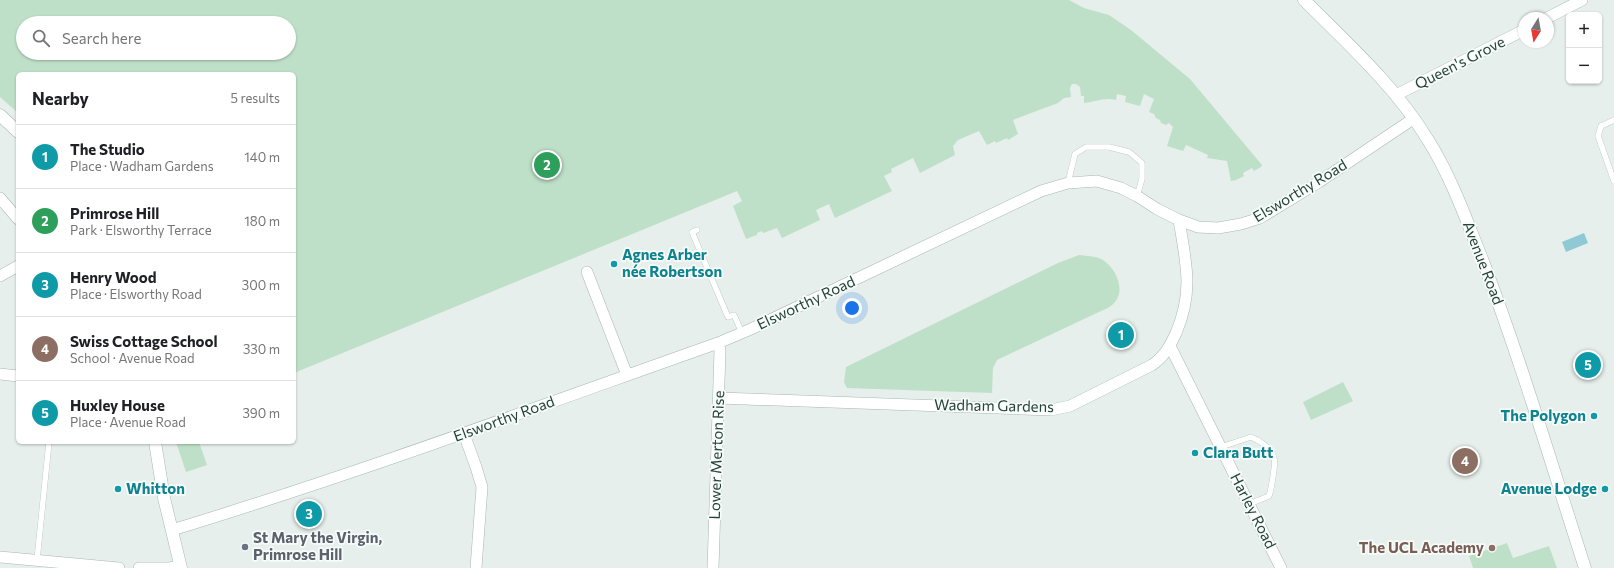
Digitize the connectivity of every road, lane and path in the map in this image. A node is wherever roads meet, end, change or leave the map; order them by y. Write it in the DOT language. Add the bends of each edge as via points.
graph roads {
  1 [pos="1304,0"];
  2 [pos="1582,0"];
  3 [pos="1554,14"];
  4 [pos="1518,33"];
  5 [pos="1396,95"];
  6 [pos="0,115"];
  7 [pos="1414,119"];
  8 [pos="1614,120"];
  9 [pos="16,130"];
  10 [pos="1614,181"];
  11 [pos="1068,183"];
  12 [pos="1137,196"];
  13 [pos="0,198"];
  14 [pos="16,217"];
  15 [pos="1179,220"];
  16 [pos="696,230"];
  17 [pos="16,267"];
  18 [pos="588,272"];
  19 [pos="0,276"];
  20 [pos="742,333"];
  21 [pos="718,343"];
  22 [pos="1170,346"];
  23 [pos="0,374"];
  24 [pos="627,375"];
  25 [pos="16,376"];
  26 [pos="719,398"];
  27 [pos="464,434"];
  28 [pos="49,444"];
  29 [pos="155,444"];
  30 [pos="1221,447"];
  31 [pos="1249,504"];
  32 [pos="172,530"];
  33 [pos="0,557"];
  34 [pos="37,560"];
  35 [pos="181,566"];
  36 [pos="119,568"];
  37 [pos="139,568"];
  38 [pos="476,568"];
  39 [pos="713,568"];
  40 [pos="1281,568"];
  41 [pos="1585,568"];
  1 -- 5 [label="main road, Avenue Road"];
  2 -- 3 [label="street"];
  4 -- 5 [label="street, Queen's Grove"];
  5 -- 7 [label="main road, Avenue Road"];
  6 -- 9 [label="main road"];
  7 -- 15 [label="street, Elsworthy Road" via="1260,218 1241,224 1207,228"];
  7 -- 41 [label="main road, Avenue Road" via="1432,147 1462,211 1505,319"];
  8 -- 10 [label="lane" via="1601,126 1598,136"];
  11 -- 12 [label="street, Elsworthy Road" via="1097,181"];
  11 -- 12 [label="lane" via="1075,154 1086,147 1109,147 1129,152 1142,163 1142,180"];
  11 -- 20 [label="street, Elsworthy Road" via="1041,191"];
  12 -- 15 [label="street, Elsworthy Road" via="1157,210"];
  13 -- 14 [label="street"];
  15 -- 22 [label="street, Wadham Gardens" via="1187,296"];
  16 -- 20 [label="lane" via="692,232 728,317 734,315"];
  17 -- 19 [label="street"];
  18 -- 24 [label="street"];
  20 -- 21 [label="street, Elsworthy Road"];
  21 -- 24 [label="street, Elsworthy Road"];
  21 -- 26 [label="street, Lower Merton Rise"];
  22 -- 26 [label="street, Wadham Gardens" via="1152,365 1070,406 1051,410"];
  22 -- 30 [label="street, Harley Road"];
  23 -- 25 [label="street"];
  24 -- 27 [label="street, Elsworthy Road"];
  26 -- 39 [label="street, Lower Merton Rise"];
  27 -- 32 [label="street, Elsworthy Road"];
  27 -- 38 [label="street" via="482,487"];
  28 -- 34 [label="lane"];
  29 -- 32 [label="main road"];
  30 -- 31 [label="street, Harley Road"];
  30 -- 31 [label="lane" via="1251,437 1268,448 1274,459 1269,496"];
  31 -- 40 [label="street, Harley Road"];
  32 -- 35 [label="main road"];
  33 -- 34 [label="street"];
  34 -- 36 [label="street"];
  35 -- 37 [label="street"];
}
